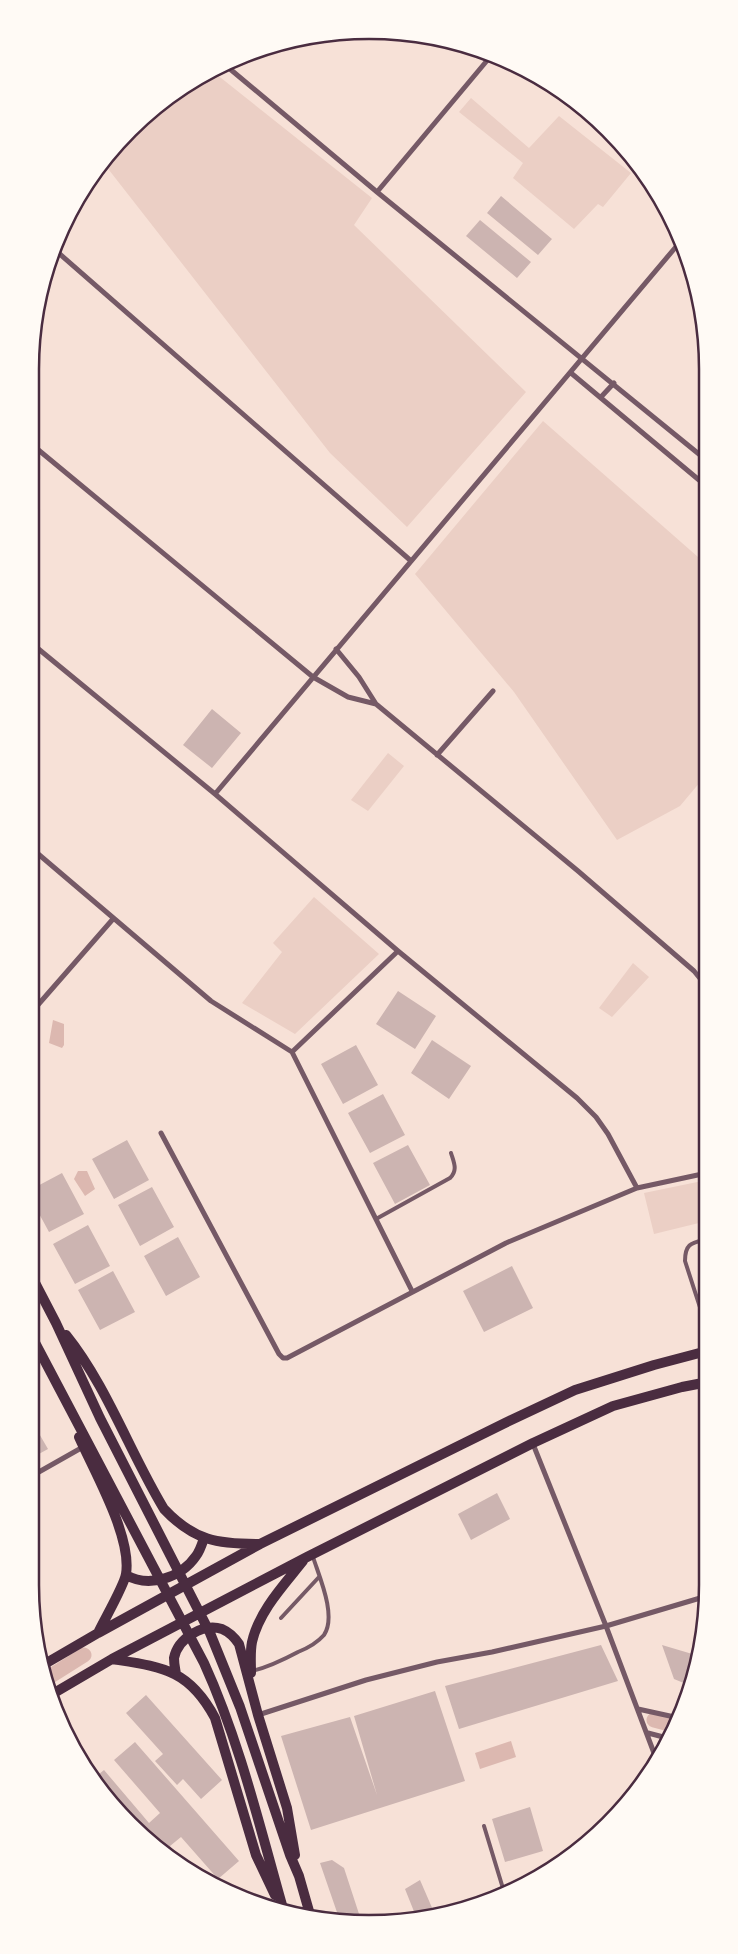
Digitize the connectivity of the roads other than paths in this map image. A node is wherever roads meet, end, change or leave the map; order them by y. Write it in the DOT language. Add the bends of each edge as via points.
graph roads {
  1 [pos="487,61"];
  2 [pos="231,70"];
  3 [pos="377,192"];
  4 [pos="676,247"];
  5 [pos="60,254"];
  6 [pos="583,358"];
  7 [pos="571,372"];
  8 [pos="614,383"];
  9 [pos="601,397"];
  10 [pos="39,450"];
  11 [pos="699,454"];
  12 [pos="699,480"];
  13 [pos="410,560"];
  14 [pos="336,649"];
  15 [pos="39,650"];
  16 [pos="313,677"];
  17 [pos="493,691"];
  18 [pos="376,704"];
  19 [pos="437,756"];
  20 [pos="215,794"];
  21 [pos="39,854"];
  22 [pos="113,919"];
  23 [pos="398,950"];
  24 [pos="699,977"];
  25 [pos="39,1004"];
  26 [pos="292,1052"];
  27 [pos="162,1133"];
  28 [pos="451,1153"];
  29 [pos="699,1175"];
  30 [pos="637,1188"];
  31 [pos="376,1219"];
  32 [pos="699,1241"];
  33 [pos="39,1290"];
  34 [pos="412,1291"];
  35 [pos="699,1304"];
  36 [pos="56,1323"];
  37 [pos="39,1350"];
  38 [pos="699,1354"];
  39 [pos="48,1367"];
  40 [pos="699,1383"];
  41 [pos="532,1443"];
  42 [pos="83,1447"];
  43 [pos="39,1472"];
  44 [pos="204,1538"];
  45 [pos="260,1544"];
  46 [pos="309,1556"];
  47 [pos="126,1575"];
  48 [pos="319,1577"];
  49 [pos="699,1598"];
  50 [pos="281,1618"];
  51 [pos="606,1626"];
  52 [pos="98,1633"];
  53 [pos="112,1659"];
  54 [pos="48,1662"];
  55 [pos="251,1672"];
  56 [pos="176,1674"];
  57 [pos="250,1684"];
  58 [pos="56,1692"];
  59 [pos="638,1709"];
  60 [pos="258,1715"];
  61 [pos="672,1716"];
  62 [pos="648,1733"];
  63 [pos="662,1736"];
  64 [pos="654,1751"];
  65 [pos="484,1826"];
  66 [pos="299,1876"];
  67 [pos="502,1887"];
  68 [pos="279,1903"];
  69 [pos="282,1903"];
  70 [pos="309,1910"];
  1 -- 3 [label="street"];
  2 -- 3 [label="street"];
  3 -- 6 [label="street"];
  4 -- 6 [label="street"];
  5 -- 13 [label="street"];
  6 -- 7 [label="street"];
  6 -- 8 [label="street"];
  7 -- 9 [label="street"];
  7 -- 13 [label="street"];
  8 -- 9 [label="street"];
  8 -- 11 [label="street"];
  9 -- 12 [label="street"];
  10 -- 16 [label="street"];
  13 -- 14 [label="street"];
  14 -- 16 [label="street"];
  14 -- 18 [label="street"];
  15 -- 20 [label="street"];
  16 -- 18 [label="street" via="348,697"];
  16 -- 20 [label="street"];
  17 -- 19 [label="street"];
  18 -- 19 [label="street"];
  19 -- 24 [label="street" via="578,871"];
  20 -- 23 [label="street"];
  21 -- 22 [label="street"];
  22 -- 25 [label="street"];
  22 -- 26 [label="street" via="211,1001"];
  23 -- 26 [label="street"];
  23 -- 30 [label="street" via="577,1098 608,1134"];
  26 -- 31 [label="street"];
  27 -- 34 [label="street" via="283,1358"];
  28 -- 31 [label="lane" via="455,1173 450,1178"];
  29 -- 30 [label="street"];
  30 -- 34 [label="street" via="506,1243"];
  31 -- 34 [label="street"];
  32 -- 35 [label="lane" via="687,1246 685,1252"];
  33 -- 36 [label="main road"];
  36 -- 44 [label="main road" via="86,1364 164,1509"];
  36 -- 66 [label="main road" via="100,1418 210,1633"];
  37 -- 39 [label="main road"];
  38 -- 45 [label="main road" via="575,1390"];
  39 -- 42 [label="main road"];
  39 -- 69 [label="main road" via="217,1691"];
  40 -- 41 [label="main road" via="613,1406"];
  41 -- 46 [label="main road"];
  41 -- 51 [label="street"];
  42 -- 43 [label="street"];
  42 -- 47 [label="main road" via="126,1545"];
  44 -- 45 [label="main road" via="230,1544"];
  44 -- 47 [label="main road" via="194,1559 173,1575 146,1582"];
  45 -- 52 [label="main road"];
  46 -- 48 [label="lane"];
  46 -- 53 [label="main road"];
  46 -- 55 [label="main road" via="260,1619 252,1643"];
  47 -- 52 [label="main road"];
  48 -- 50 [label="lane"];
  48 -- 55 [label="lane" via="329,1614 325,1633 309,1647"];
  49 -- 51 [label="street"];
  51 -- 59 [label="street"];
  51 -- 60 [label="street" via="437,1662"];
  52 -- 54 [label="main road"];
  53 -- 56 [label="main road" via="146,1664"];
  53 -- 58 [label="main road"];
  55 -- 57 [label="main road"];
  56 -- 57 [label="main road" via="174,1663 178,1648 198,1630 210,1627 223,1629 239,1644"];
  56 -- 68 [label="main road" via="196,1689 215,1718 256,1855"];
  57 -- 60 [label="main road"];
  59 -- 61 [label="street"];
  59 -- 62 [label="street"];
  60 -- 66 [label="main road" via="286,1808"];
  62 -- 63 [label="street"];
  62 -- 64 [label="street"];
  65 -- 67 [label="lane"];
  66 -- 70 [label="main road"];
}
